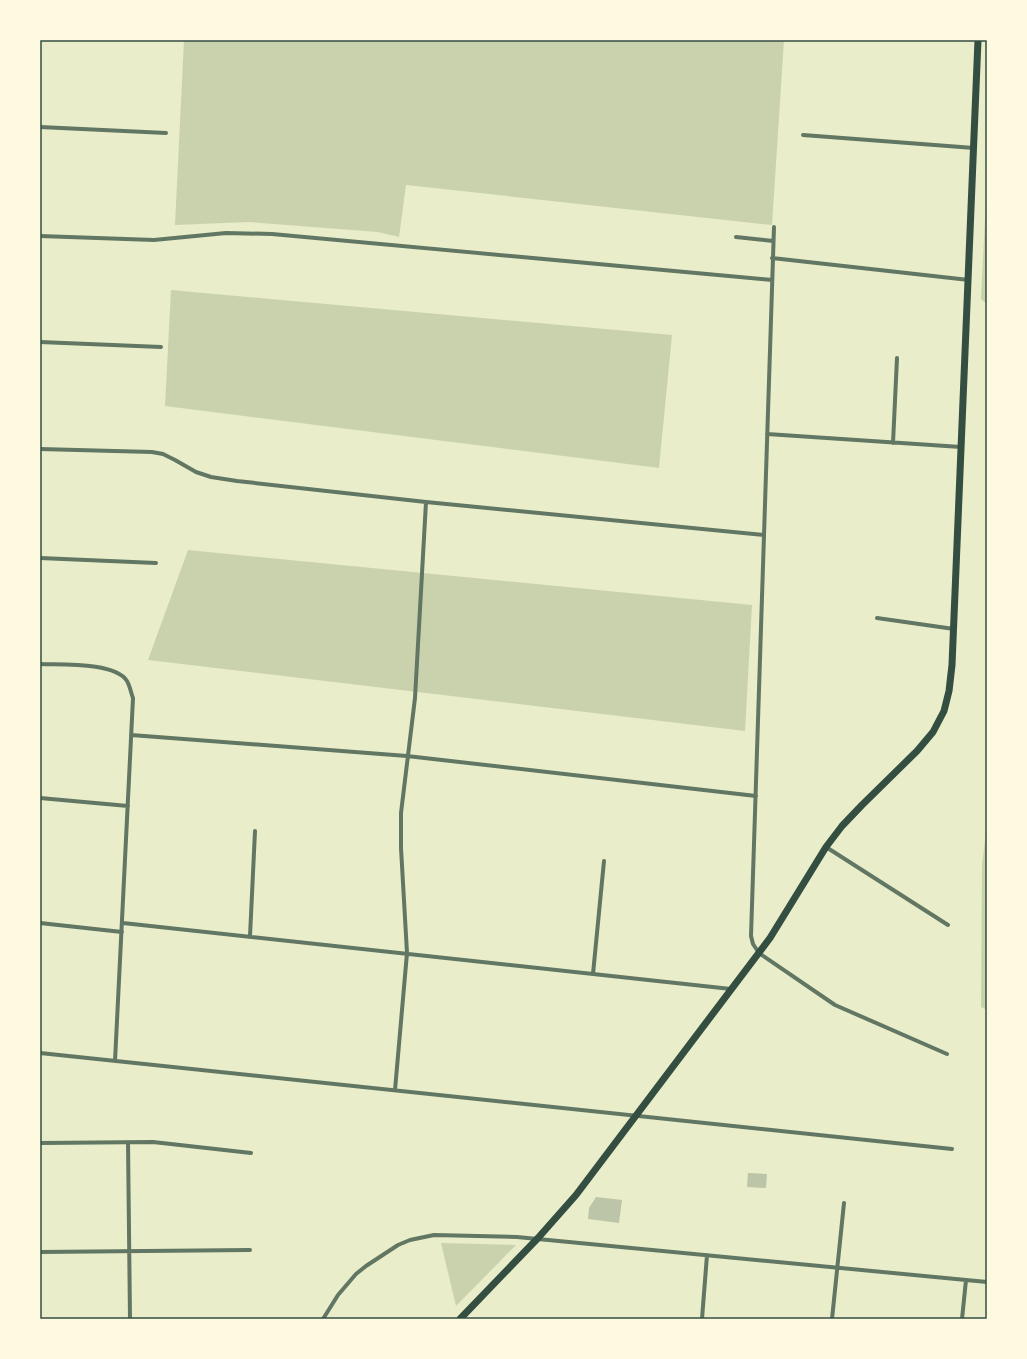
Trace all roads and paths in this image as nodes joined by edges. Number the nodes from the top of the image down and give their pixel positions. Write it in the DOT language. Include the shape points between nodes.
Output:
graph roads {
  1 [pos="978,40"];
  2 [pos="40,127"];
  3 [pos="166,133"];
  4 [pos="803,135"];
  5 [pos="974,148"];
  6 [pos="774,227"];
  7 [pos="40,236"];
  8 [pos="736,237"];
  9 [pos="773,241"];
  10 [pos="772,258"];
  11 [pos="772,280"];
  12 [pos="969,280"];
  13 [pos="40,342"];
  14 [pos="161,347"];
  15 [pos="897,358"];
  16 [pos="767,434"];
  17 [pos="893,443"];
  18 [pos="961,447"];
  19 [pos="40,449"];
  20 [pos="426,502"];
  21 [pos="764,535"];
  22 [pos="40,558"];
  23 [pos="156,564"];
  24 [pos="877,618"];
  25 [pos="954,629"];
  26 [pos="40,664"];
  27 [pos="131,734"];
  28 [pos="407,756"];
  29 [pos="756,796"];
  30 [pos="40,798"];
  31 [pos="128,806"];
  32 [pos="255,831"];
  33 [pos="826,847"];
  34 [pos="604,861"];
  35 [pos="122,922"];
  36 [pos="40,923"];
  37 [pos="948,925"];
  38 [pos="122,932"];
  39 [pos="250,936"];
  40 [pos="407,953"];
  41 [pos="758,953"];
  42 [pos="593,974"];
  43 [pos="731,989"];
  44 [pos="40,1053"];
  45 [pos="947,1054"];
  46 [pos="115,1061"];
  47 [pos="395,1090"];
  48 [pos="635,1116"];
  49 [pos="128,1142"];
  50 [pos="40,1143"];
  51 [pos="952,1149"];
  52 [pos="251,1153"];
  53 [pos="844,1204"];
  54 [pos="538,1238"];
  55 [pos="250,1250"];
  56 [pos="129,1251"];
  57 [pos="40,1252"];
  58 [pos="707,1255"];
  59 [pos="837,1268"];
  60 [pos="966,1280"];
  61 [pos="987,1282"];
  62 [pos="130,1319"];
  63 [pos="322,1319"];
  64 [pos="460,1319"];
  65 [pos="702,1319"];
  66 [pos="832,1319"];
  67 [pos="962,1319"];
  1 -- 5 [label="main road"];
  2 -- 3 [label="street"];
  4 -- 5 [label="street"];
  5 -- 12 [label="main road"];
  6 -- 9 [label="street"];
  7 -- 11 [label="street" via="154,240 226,234 272,234"];
  8 -- 9 [label="street"];
  9 -- 10 [label="street"];
  10 -- 11 [label="street"];
  10 -- 12 [label="street"];
  11 -- 16 [label="street"];
  12 -- 18 [label="main road"];
  13 -- 14 [label="street"];
  15 -- 17 [label="street"];
  16 -- 17 [label="street"];
  16 -- 21 [label="street"];
  17 -- 18 [label="street"];
  18 -- 25 [label="main road"];
  19 -- 20 [label="street" via="152,452 163,454 196,472 237,482"];
  20 -- 21 [label="street"];
  20 -- 28 [label="street" via="415,698"];
  21 -- 29 [label="street"];
  22 -- 23 [label="street"];
  24 -- 25 [label="street"];
  25 -- 33 [label="main road" via="949,692 944,711 933,732 918,751 842,826"];
  26 -- 27 [label="street" via="114,670 126,680 133,698"];
  27 -- 28 [label="street"];
  27 -- 31 [label="street"];
  28 -- 29 [label="street"];
  28 -- 40 [label="street" via="401,830"];
  29 -- 41 [label="street" via="751,936"];
  30 -- 31 [label="street"];
  31 -- 35 [label="street"];
  32 -- 39 [label="street"];
  33 -- 37 [label="street"];
  33 -- 41 [label="main road"];
  34 -- 42 [label="street"];
  35 -- 38 [label="street"];
  35 -- 39 [label="street"];
  36 -- 38 [label="street"];
  38 -- 46 [label="street"];
  39 -- 40 [label="street"];
  40 -- 42 [label="street"];
  40 -- 47 [label="street"];
  41 -- 43 [label="main road"];
  41 -- 45 [label="street" via="835,1005"];
  42 -- 43 [label="street"];
  43 -- 48 [label="main road"];
  44 -- 46 [label="street"];
  46 -- 47 [label="street"];
  47 -- 48 [label="street"];
  48 -- 51 [label="street"];
  48 -- 54 [label="main road" via="576,1195"];
  49 -- 50 [label="street"];
  49 -- 52 [label="street" via="175,1144"];
  49 -- 56 [label="street"];
  53 -- 59 [label="street"];
  54 -- 58 [label="street"];
  54 -- 63 [label="street" via="450,1234 410,1240 378,1257 356,1274"];
  54 -- 64 [label="main road"];
  55 -- 56 [label="street"];
  56 -- 57 [label="street"];
  56 -- 62 [label="street"];
  58 -- 59 [label="street"];
  58 -- 65 [label="street"];
  59 -- 60 [label="street"];
  59 -- 66 [label="street"];
  60 -- 61 [label="street"];
  60 -- 67 [label="street"];
}
